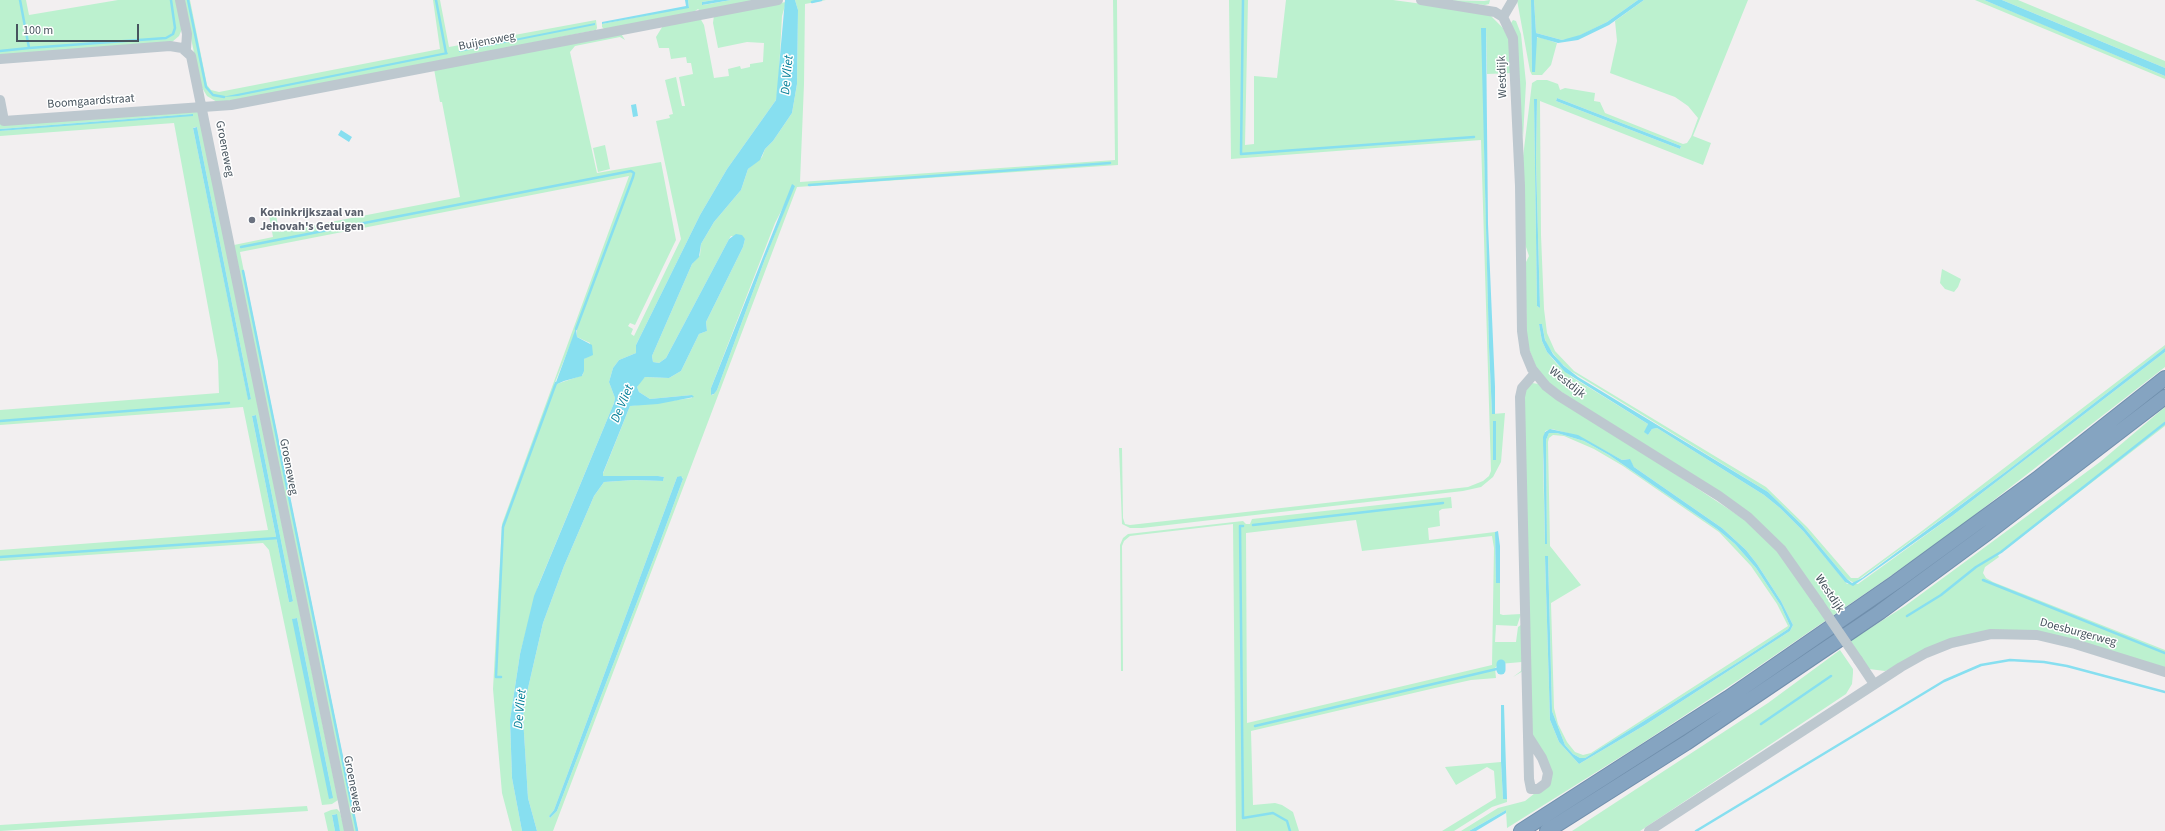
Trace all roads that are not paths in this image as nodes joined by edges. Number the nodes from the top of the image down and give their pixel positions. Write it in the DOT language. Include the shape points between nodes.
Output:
graph roads {
  1 [pos="180,0"];
  2 [pos="778,0"];
  3 [pos="1421,0"];
  4 [pos="1513,0"];
  5 [pos="1503,17"];
  6 [pos="186,49"];
  7 [pos="0,59"];
  8 [pos="0,100"];
  9 [pos="202,108"];
  10 [pos="1535,373"];
  11 [pos="2165,378"];
  12 [pos="2165,397"];
  13 [pos="2165,672"];
  14 [pos="1874,684"];
  15 [pos="1528,736"];
  16 [pos="349,831"];
  17 [pos="1521,831"];
  18 [pos="1547,831"];
  19 [pos="1649,831"];
  1 -- 6 [label="street" via="187,34"];
  2 -- 9 [label="street, Buijensweg" via="231,105"];
  3 -- 5 [label="street" via="1488,10"];
  4 -- 5 [label="street"];
  5 -- 10 [label="street, Westdijk" via="1511,32 1516,51 1522,335 1527,356"];
  6 -- 7 [label="street" via="170,46"];
  6 -- 9 [label="street, Groeneweg" via="192,59"];
  8 -- 9 [label="street, Boomgaardstraat" via="4,121"];
  9 -- 16 [label="street, Groeneweg"];
  10 -- 14 [label="street, Westdijk, bridge" via="1559,396 1719,496 1748,517 1781,549"];
  10 -- 15 [label="street, Westdijk" via="1522,388 1520,397"];
  11 -- 17 [label="highway" via="2037,479 1896,582 1728,698"];
  12 -- 18 [label="highway" via="1880,612 1699,735"];
  13 -- 14 [label="street, Doesburgerweg" via="2055,639 2007,633 1971,638 1943,646 1916,658"];
  14 -- 19 [label="street"];
}
